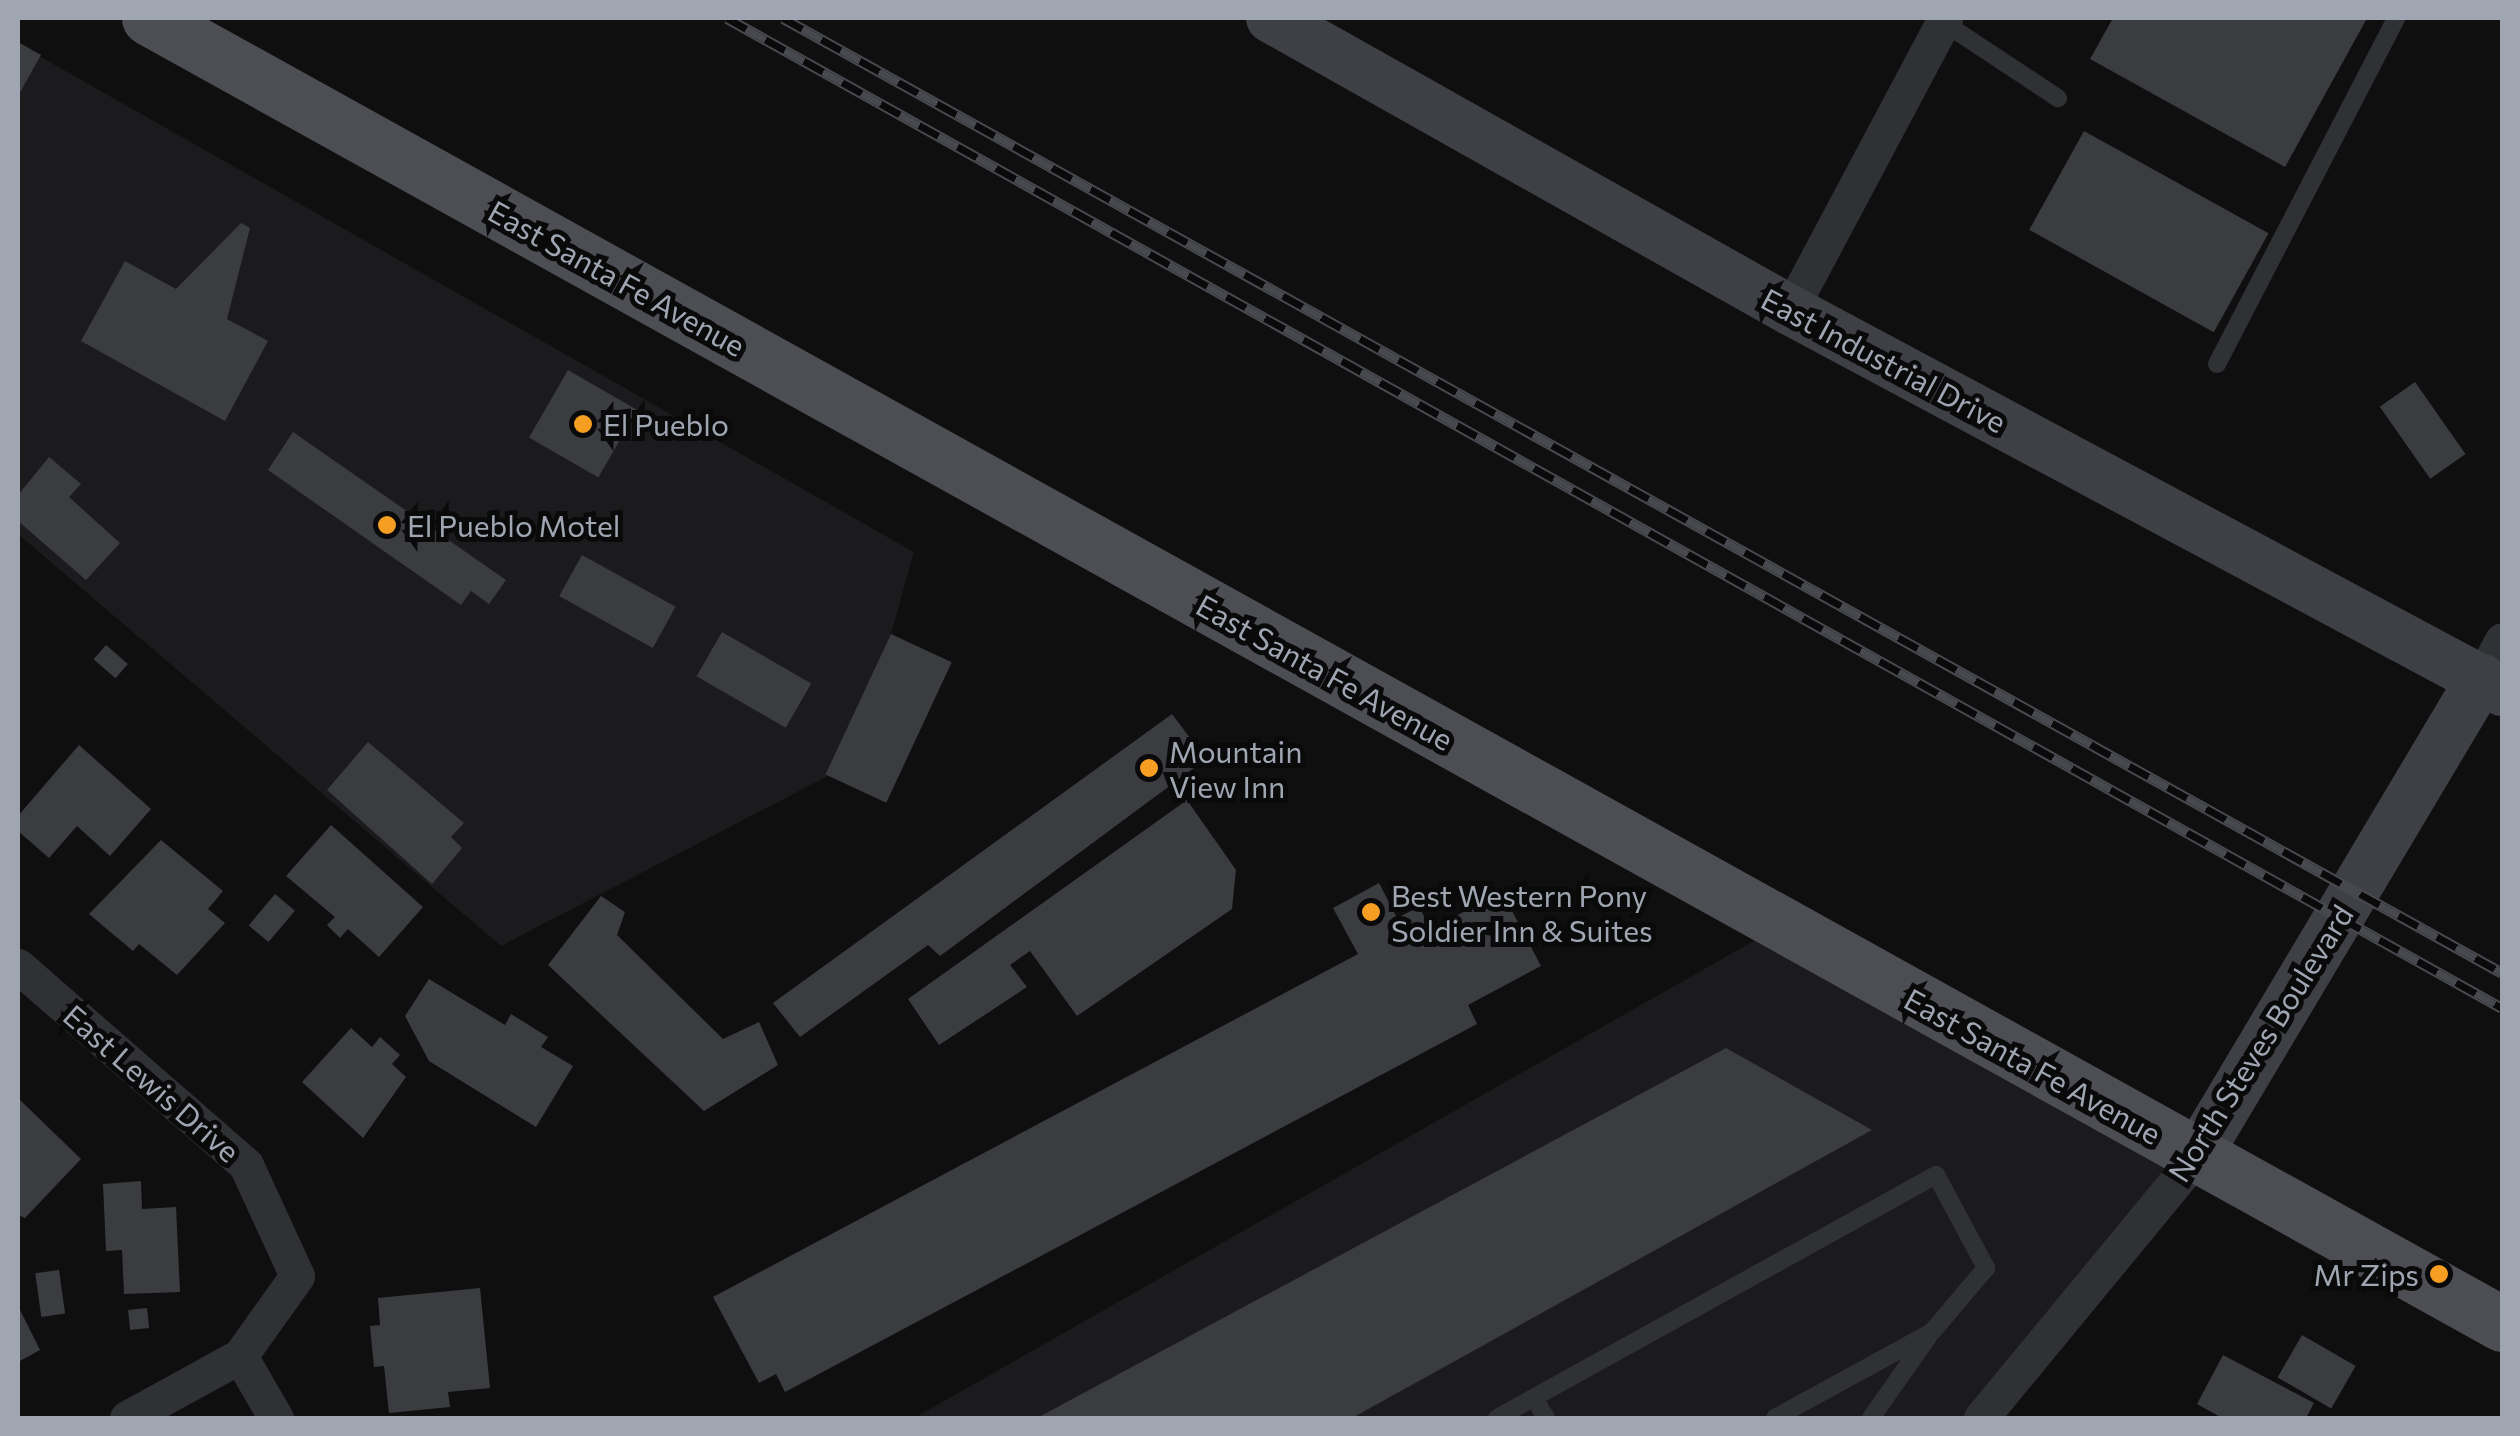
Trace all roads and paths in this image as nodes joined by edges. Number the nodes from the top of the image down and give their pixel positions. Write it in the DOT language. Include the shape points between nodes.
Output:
graph roads {
  1 [pos="149,18"];
  2 [pos="1271,18"];
  3 [pos="2396,18"];
  4 [pos="1944,20"];
  5 [pos="2058,98"];
  6 [pos="1790,310"];
  7 [pos="2217,364"];
  8 [pos="2496,670"];
  9 [pos="18,966"];
  10 [pos="2196,1157"];
  11 [pos="2502,1324"];
  12 [pos="1932,1332"];
  13 [pos="240,1356"];
  14 [pos="1534,1398"];
  15 [pos="127,1418"];
  16 [pos="276,1418"];
  17 [pos="1498,1418"];
  18 [pos="1546,1418"];
  19 [pos="1775,1418"];
  20 [pos="1871,1418"];
  21 [pos="1980,1418"];
  1 -- 10 [label="main road, East Santa Fe Avenue"];
  2 -- 6 [label="street, East Industrial Drive"];
  3 -- 7 [label="lane"];
  4 -- 5 [label="lane"];
  4 -- 6 [label="street"];
  6 -- 8 [label="street, East Industrial Drive"];
  8 -- 10 [label="street, North Steves Boulevard"];
  9 -- 13 [label="street, East Lewis Drive" via="246,1165 297,1276"];
  10 -- 11 [label="main road, East Santa Fe Avenue"];
  10 -- 21 [label="street, North Steves Boulevard"];
  12 -- 14 [label="lane" via="1986,1268 1936,1175"];
  12 -- 19 [label="lane"];
  12 -- 20 [label="lane"];
  13 -- 15 [label="street"];
  13 -- 16 [label="street"];
  14 -- 17 [label="lane"];
  14 -- 18 [label="lane"];
}
